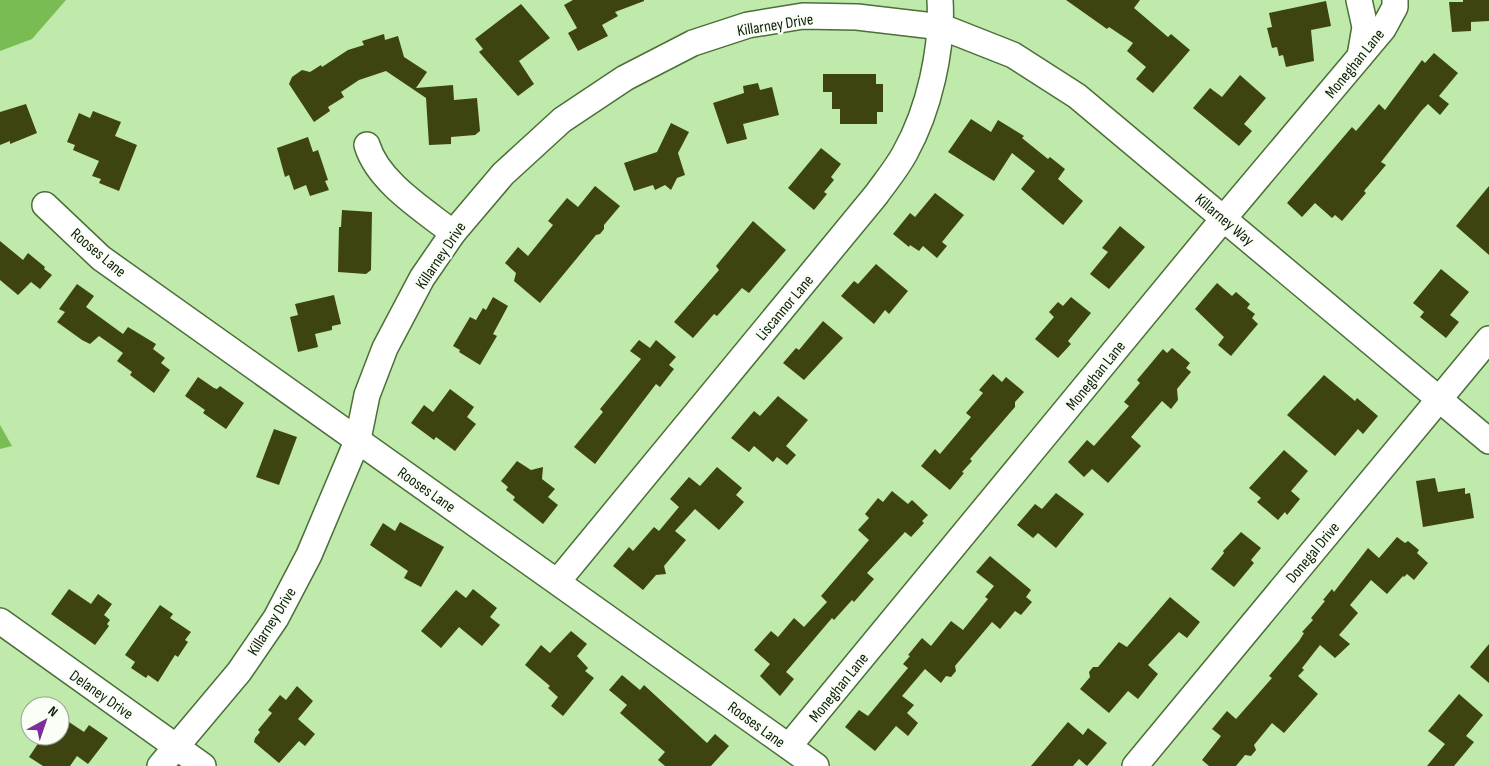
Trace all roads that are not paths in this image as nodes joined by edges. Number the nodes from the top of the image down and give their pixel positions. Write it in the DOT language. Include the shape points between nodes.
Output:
graph roads {
  1 [pos="940,0"];
  2 [pos="1359,0"];
  3 [pos="1395,0"];
  4 [pos="942,27"];
  5 [pos="1360,57"];
  6 [pos="367,146"];
  7 [pos="45,205"];
  8 [pos="1224,218"];
  9 [pos="453,233"];
  10 [pos="1489,339"];
  11 [pos="1439,398"];
  12 [pos="358,440"];
  13 [pos="1489,441"];
  14 [pos="558,581"];
  15 [pos="0,621"];
  16 [pos="789,746"];
  17 [pos="176,747"];
  18 [pos="160,766"];
  19 [pos="203,766"];
  20 [pos="816,766"];
  21 [pos="1135,766"];
  1 -- 4 [label="street, Liscannor Lane"];
  2 -- 5 [label="street" via="1365,27"];
  3 -- 5 [label="street, Moneghan Lane" via="1395,7 1383,29"];
  4 -- 8 [label="street, Killarney Way" via="1013,55 1077,96"];
  4 -- 9 [label="street, Killarney Drive" via="857,17 803,16 748,25 693,43 625,78 562,120 503,174"];
  4 -- 14 [label="street, Liscannor Lane" via="926,107 905,153 876,195"];
  5 -- 8 [label="street, Moneghan Lane"];
  6 -- 9 [label="street" via="397,189"];
  7 -- 12 [label="street, Rooses Lane" via="101,258"];
  8 -- 11 [label="street, Killarney Way"];
  8 -- 16 [label="street, Moneghan Lane"];
  9 -- 12 [label="street, Killarney Drive" via="422,278 385,348 367,395"];
  10 -- 11 [label="street, Donegal Drive"];
  11 -- 13 [label="street, Killarney Way"];
  11 -- 21 [label="street, Donegal Drive"];
  12 -- 14 [label="street, Rooses Lane"];
  12 -- 17 [label="street, Killarney Drive" via="309,555 276,618 239,672"];
  14 -- 16 [label="street, Rooses Lane"];
  15 -- 17 [label="street, Delaney Drive"];
  16 -- 20 [label="street, Rooses Lane"];
  17 -- 18 [label="street, Killarney Drive"];
  17 -- 19 [label="street, Delaney Drive"];
}
